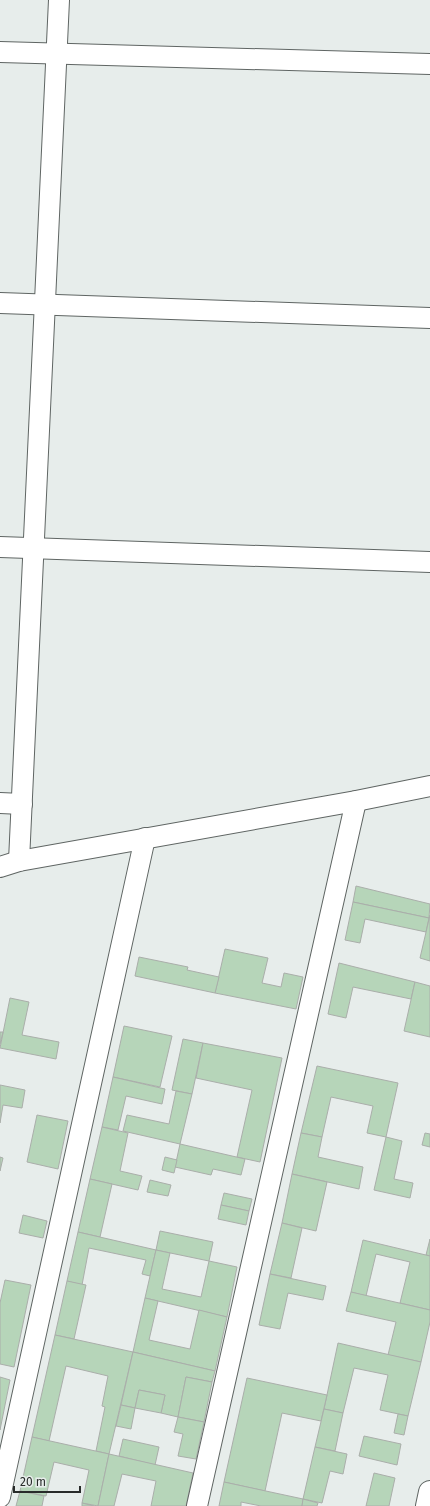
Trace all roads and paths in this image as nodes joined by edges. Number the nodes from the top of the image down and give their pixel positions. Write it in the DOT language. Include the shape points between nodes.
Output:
graph roads {
  1 [pos="59,0"];
  2 [pos="0,52"];
  3 [pos="57,53"];
  4 [pos="430,64"];
  5 [pos="0,304"];
  6 [pos="45,306"];
  7 [pos="430,318"];
  8 [pos="0,547"];
  9 [pos="34,548"];
  10 [pos="430,562"];
  11 [pos="430,786"];
  12 [pos="356,801"];
  13 [pos="0,803"];
  14 [pos="22,804"];
  15 [pos="145,838"];
  16 [pos="19,861"];
  17 [pos="0,867"];
  18 [pos="430,1492"];
  19 [pos="0,1497"];
  20 [pos="197,1506"];
  21 [pos="427,1506"];
  1 -- 3 [label="street"];
  2 -- 3 [label="street"];
  3 -- 4 [label="street"];
  3 -- 6 [label="street"];
  5 -- 6 [label="street"];
  6 -- 7 [label="street"];
  6 -- 9 [label="street"];
  8 -- 9 [label="street"];
  9 -- 10 [label="street"];
  9 -- 14 [label="street"];
  11 -- 12 [label="street"];
  12 -- 15 [label="street"];
  12 -- 20 [label="street"];
  13 -- 14 [label="street"];
  14 -- 16 [label="street"];
  15 -- 16 [label="street"];
  15 -- 19 [label="street"];
  16 -- 17 [label="street"];
  18 -- 21 [label="street"];
}
